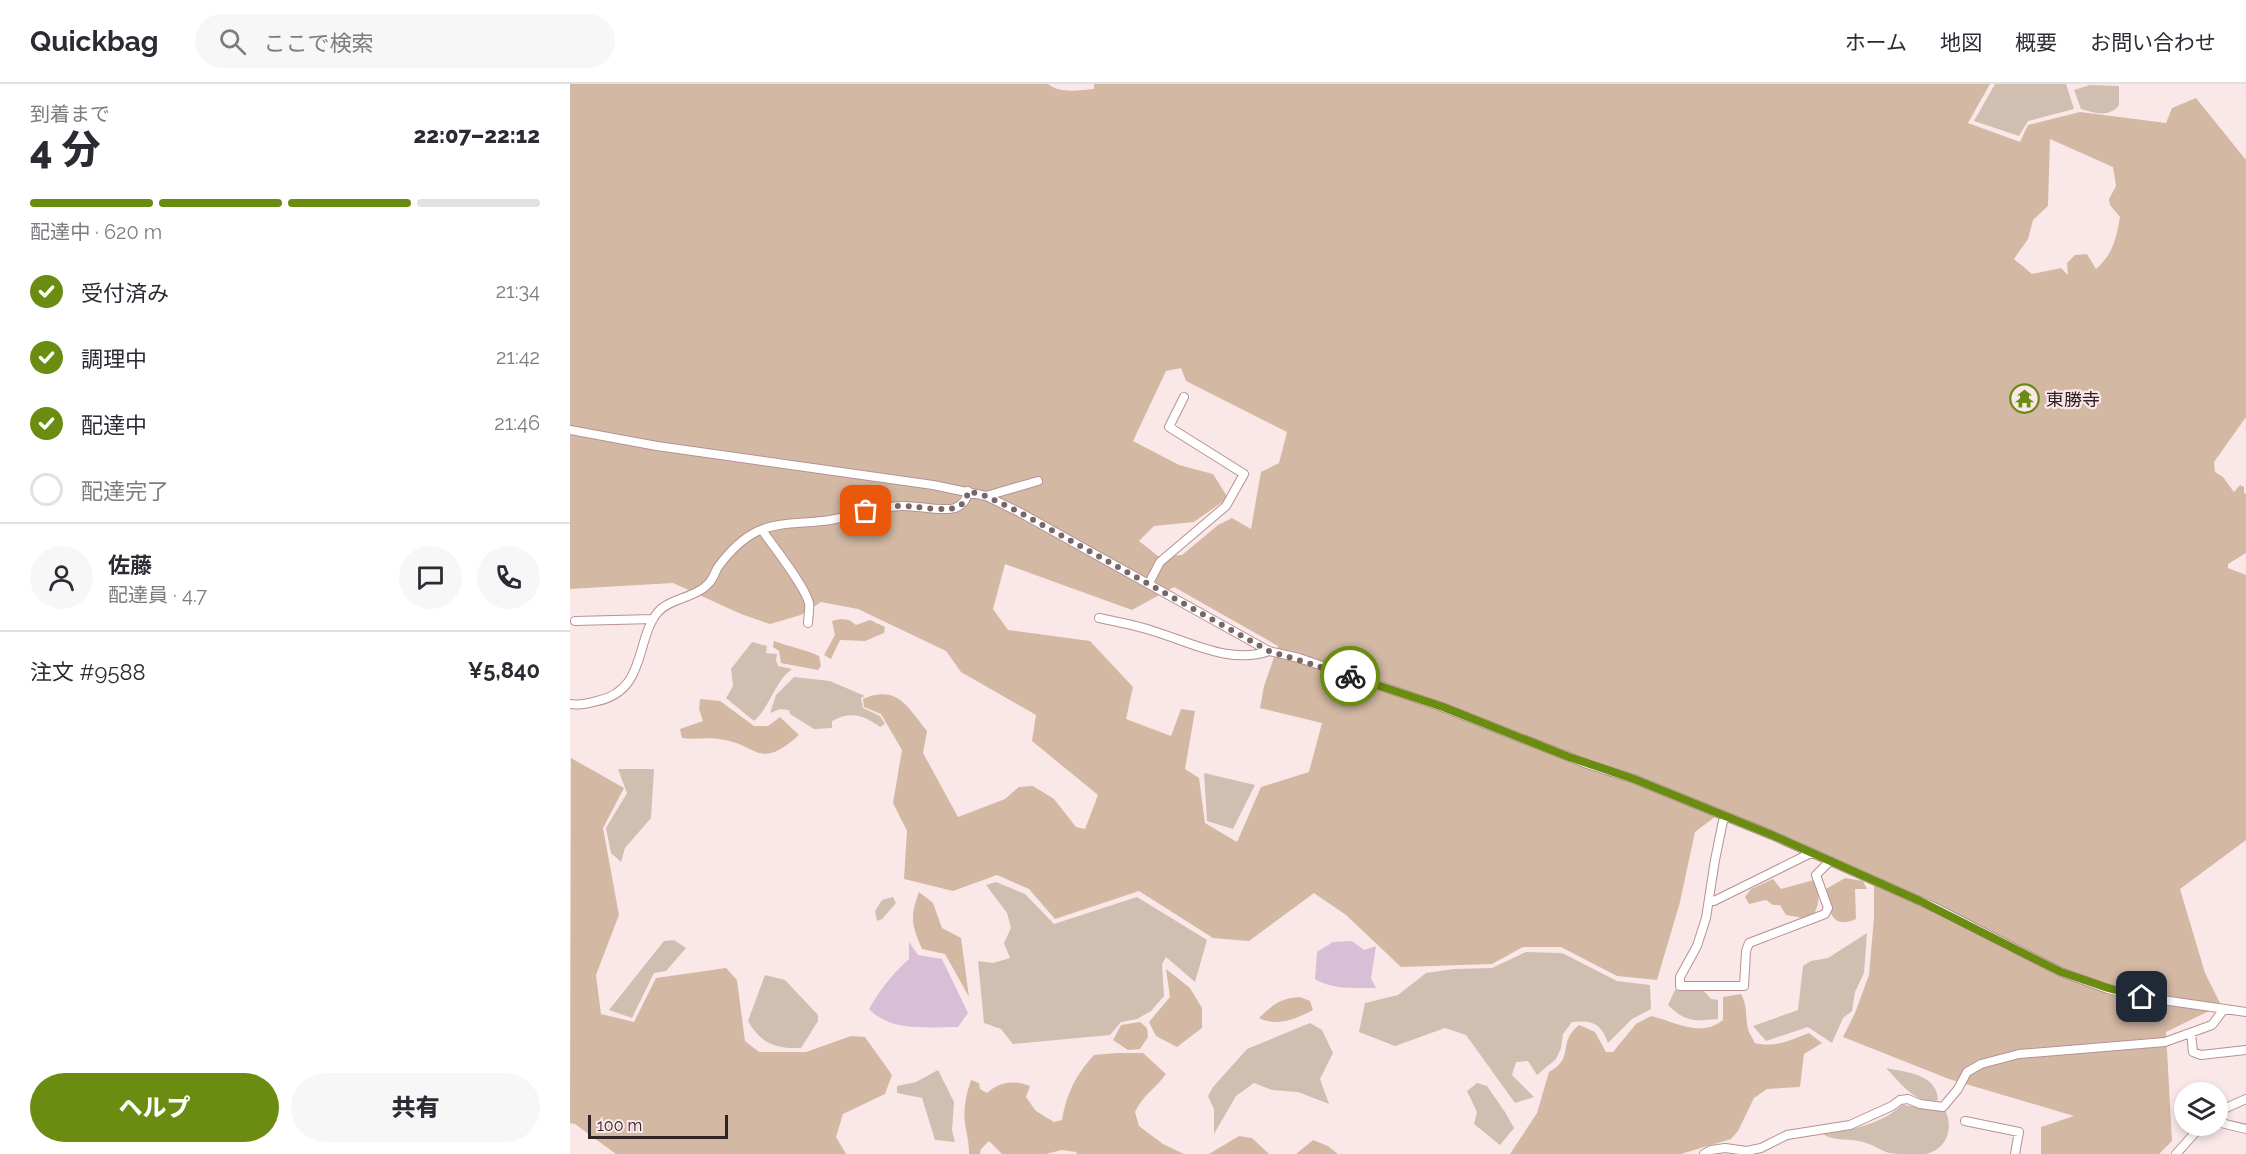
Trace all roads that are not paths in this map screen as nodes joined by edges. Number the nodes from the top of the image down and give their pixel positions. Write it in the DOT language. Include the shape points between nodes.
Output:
graph roads {
  1 [pos="1184,397"];
  2 [pos="570,430"];
  3 [pos="1038,481"];
  4 [pos="968,491"];
  5 [pos="986,496"];
  6 [pos="762,530"];
  7 [pos="1149,583"];
  8 [pos="1099,618"];
  9 [pos="653,619"];
  10 [pos="574,621"];
  11 [pos="808,623"];
  12 [pos="1269,651"];
  13 [pos="570,704"];
  14 [pos="1724,816"];
  15 [pos="1811,853"];
  16 [pos="1830,861"];
  17 [pos="1709,900"];
  18 [pos="2224,1009"];
  19 [pos="2246,1012"];
  20 [pos="2191,1034"];
  21 [pos="2246,1050"];
  22 [pos="2246,1099"];
  23 [pos="2228,1107"];
  24 [pos="1965,1121"];
  25 [pos="2228,1125"];
  26 [pos="2246,1129"];
  27 [pos="2192,1136"];
  28 [pos="1704,1154"];
  29 [pos="2015,1154"];
  30 [pos="2176,1154"];
  1 -- 7 [label="street" via="1169,427 1244,474 1226,506 1160,562"];
  2 -- 4 [label="street"];
  3 -- 5 [label="street"];
  4 -- 5 [label="street"];
  4 -- 6 [label="street" via="960,506 952,509 884,507"];
  5 -- 7 [label="street"];
  6 -- 9 [label="street" via="742,539 709,583 660,609"];
  6 -- 11 [label="street" via="809,604"];
  7 -- 12 [label="street"];
  8 -- 12 [label="street" via="1153,630 1216,652 1255,656"];
  9 -- 10 [label="street"];
  9 -- 13 [label="street" via="636,670 621,689 605,700"];
  12 -- 14 [label="street" via="1443,707"];
  14 -- 15 [label="street"];
  14 -- 17 [label="street"];
  15 -- 16 [label="street"];
  15 -- 17 [label="street" via="1714,901"];
  16 -- 17 [label="street" via="1816,875 1828,908 1825,914 1749,943 1744,986 1680,986 1680,977 1697,946"];
  16 -- 18 [label="street" via="1938,909 2061,972 2142,997"];
  18 -- 19 [label="street"];
  18 -- 20 [label="street" via="2212,1026"];
  20 -- 21 [label="street" via="2193,1052 2201,1055"];
  20 -- 28 [label="street" via="2165,1042 2019,1054 1967,1072 1943,1107 1900,1100 1850,1125 1787,1135 1747,1151 1725,1148"];
  22 -- 23 [label="street"];
  24 -- 29 [label="street" via="2019,1132"];
  25 -- 26 [label="street"];
  27 -- 30 [label="street"];
}
